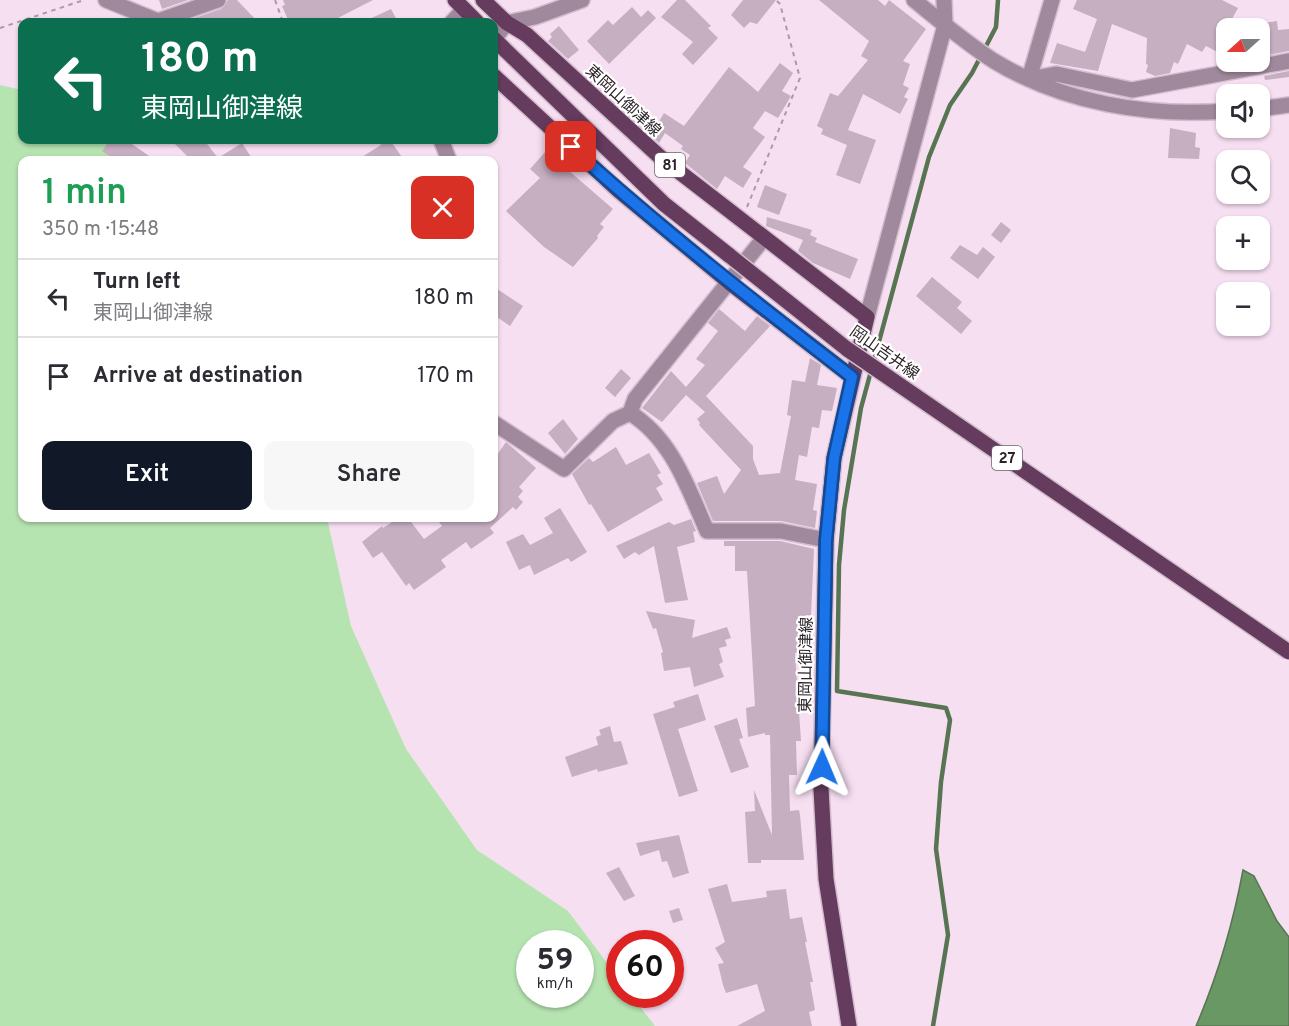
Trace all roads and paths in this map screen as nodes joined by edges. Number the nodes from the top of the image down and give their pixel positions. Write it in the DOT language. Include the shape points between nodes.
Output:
graph roads {
  1 [pos="84,0"];
  2 [pos="106,0"];
  3 [pos="219,0"];
  4 [pos="275,0"];
  5 [pos="483,0"];
  6 [pos="582,0"];
  7 [pos="776,0"];
  8 [pos="914,0"];
  9 [pos="944,0"];
  10 [pos="1052,0"];
  11 [pos="30,18"];
  12 [pos="151,18"];
  13 [pos="167,18"];
  14 [pos="282,18"];
  15 [pos="18,22"];
  16 [pos="507,23"];
  17 [pos="945,25"];
  18 [pos="0,28"];
  19 [pos="498,34"];
  20 [pos="498,43"];
  21 [pos="1289,61"];
  22 [pos="498,80"];
  23 [pos="1029,80"];
  24 [pos="1289,105"];
  25 [pos="1270,108"];
  26 [pos="1216,112"];
  27 [pos="741,221"];
  28 [pos="764,238"];
  29 [pos="730,283"];
  30 [pos="867,317"];
  31 [pos="852,377"];
  32 [pos="630,413"];
  33 [pos="498,426"];
  34 [pos="826,540"];
  35 [pos="1289,652"];
  36 [pos="849,1026"];
  1 -- 11 [label="path"];
  2 -- 12 [label="street"];
  3 -- 13 [label="street"];
  4 -- 14 [label="path"];
  5 -- 16 [label="main road, 東岡山御津線 / 81"];
  6 -- 16 [label="street"];
  7 -- 27 [label="path" via="800,78"];
  8 -- 17 [label="street"];
  9 -- 17 [label="street"];
  10 -- 23 [label="street"];
  15 -- 18 [label="path"];
  16 -- 19 [label="street"];
  16 -- 27 [label="main road, 東岡山御津線 / 81" via="527,34 660,157"];
  17 -- 23 [label="street"];
  17 -- 30 [label="street"];
  20 -- 35 [label="main road, 岡山吉井線 / 27, bridge" via="664,204 847,349"];
  21 -- 23 [label="street" via="1132,90 1056,74"];
  22 -- 29 [label="main road" via="618,190"];
  23 -- 26 [label="street" via="1054,91 1130,108 1190,114"];
  24 -- 25 [label="street"];
  27 -- 28 [label="main road, 東岡山御津線 / 81"];
  28 -- 29 [label="street"];
  28 -- 30 [label="main road, 東岡山御津線 / 81"];
  29 -- 31 [label="main road"];
  29 -- 32 [label="street" via="635,399"];
  30 -- 31 [label="main road, 東岡山御津線"];
  31 -- 34 [label="main road, 東岡山御津線" via="834,458"];
  32 -- 33 [label="street" via="613,421 564,469"];
  32 -- 34 [label="street" via="646,423 680,467 707,531 781,531"];
  34 -- 36 [label="main road, 東岡山御津線" via="821,789 833,941"];
}
